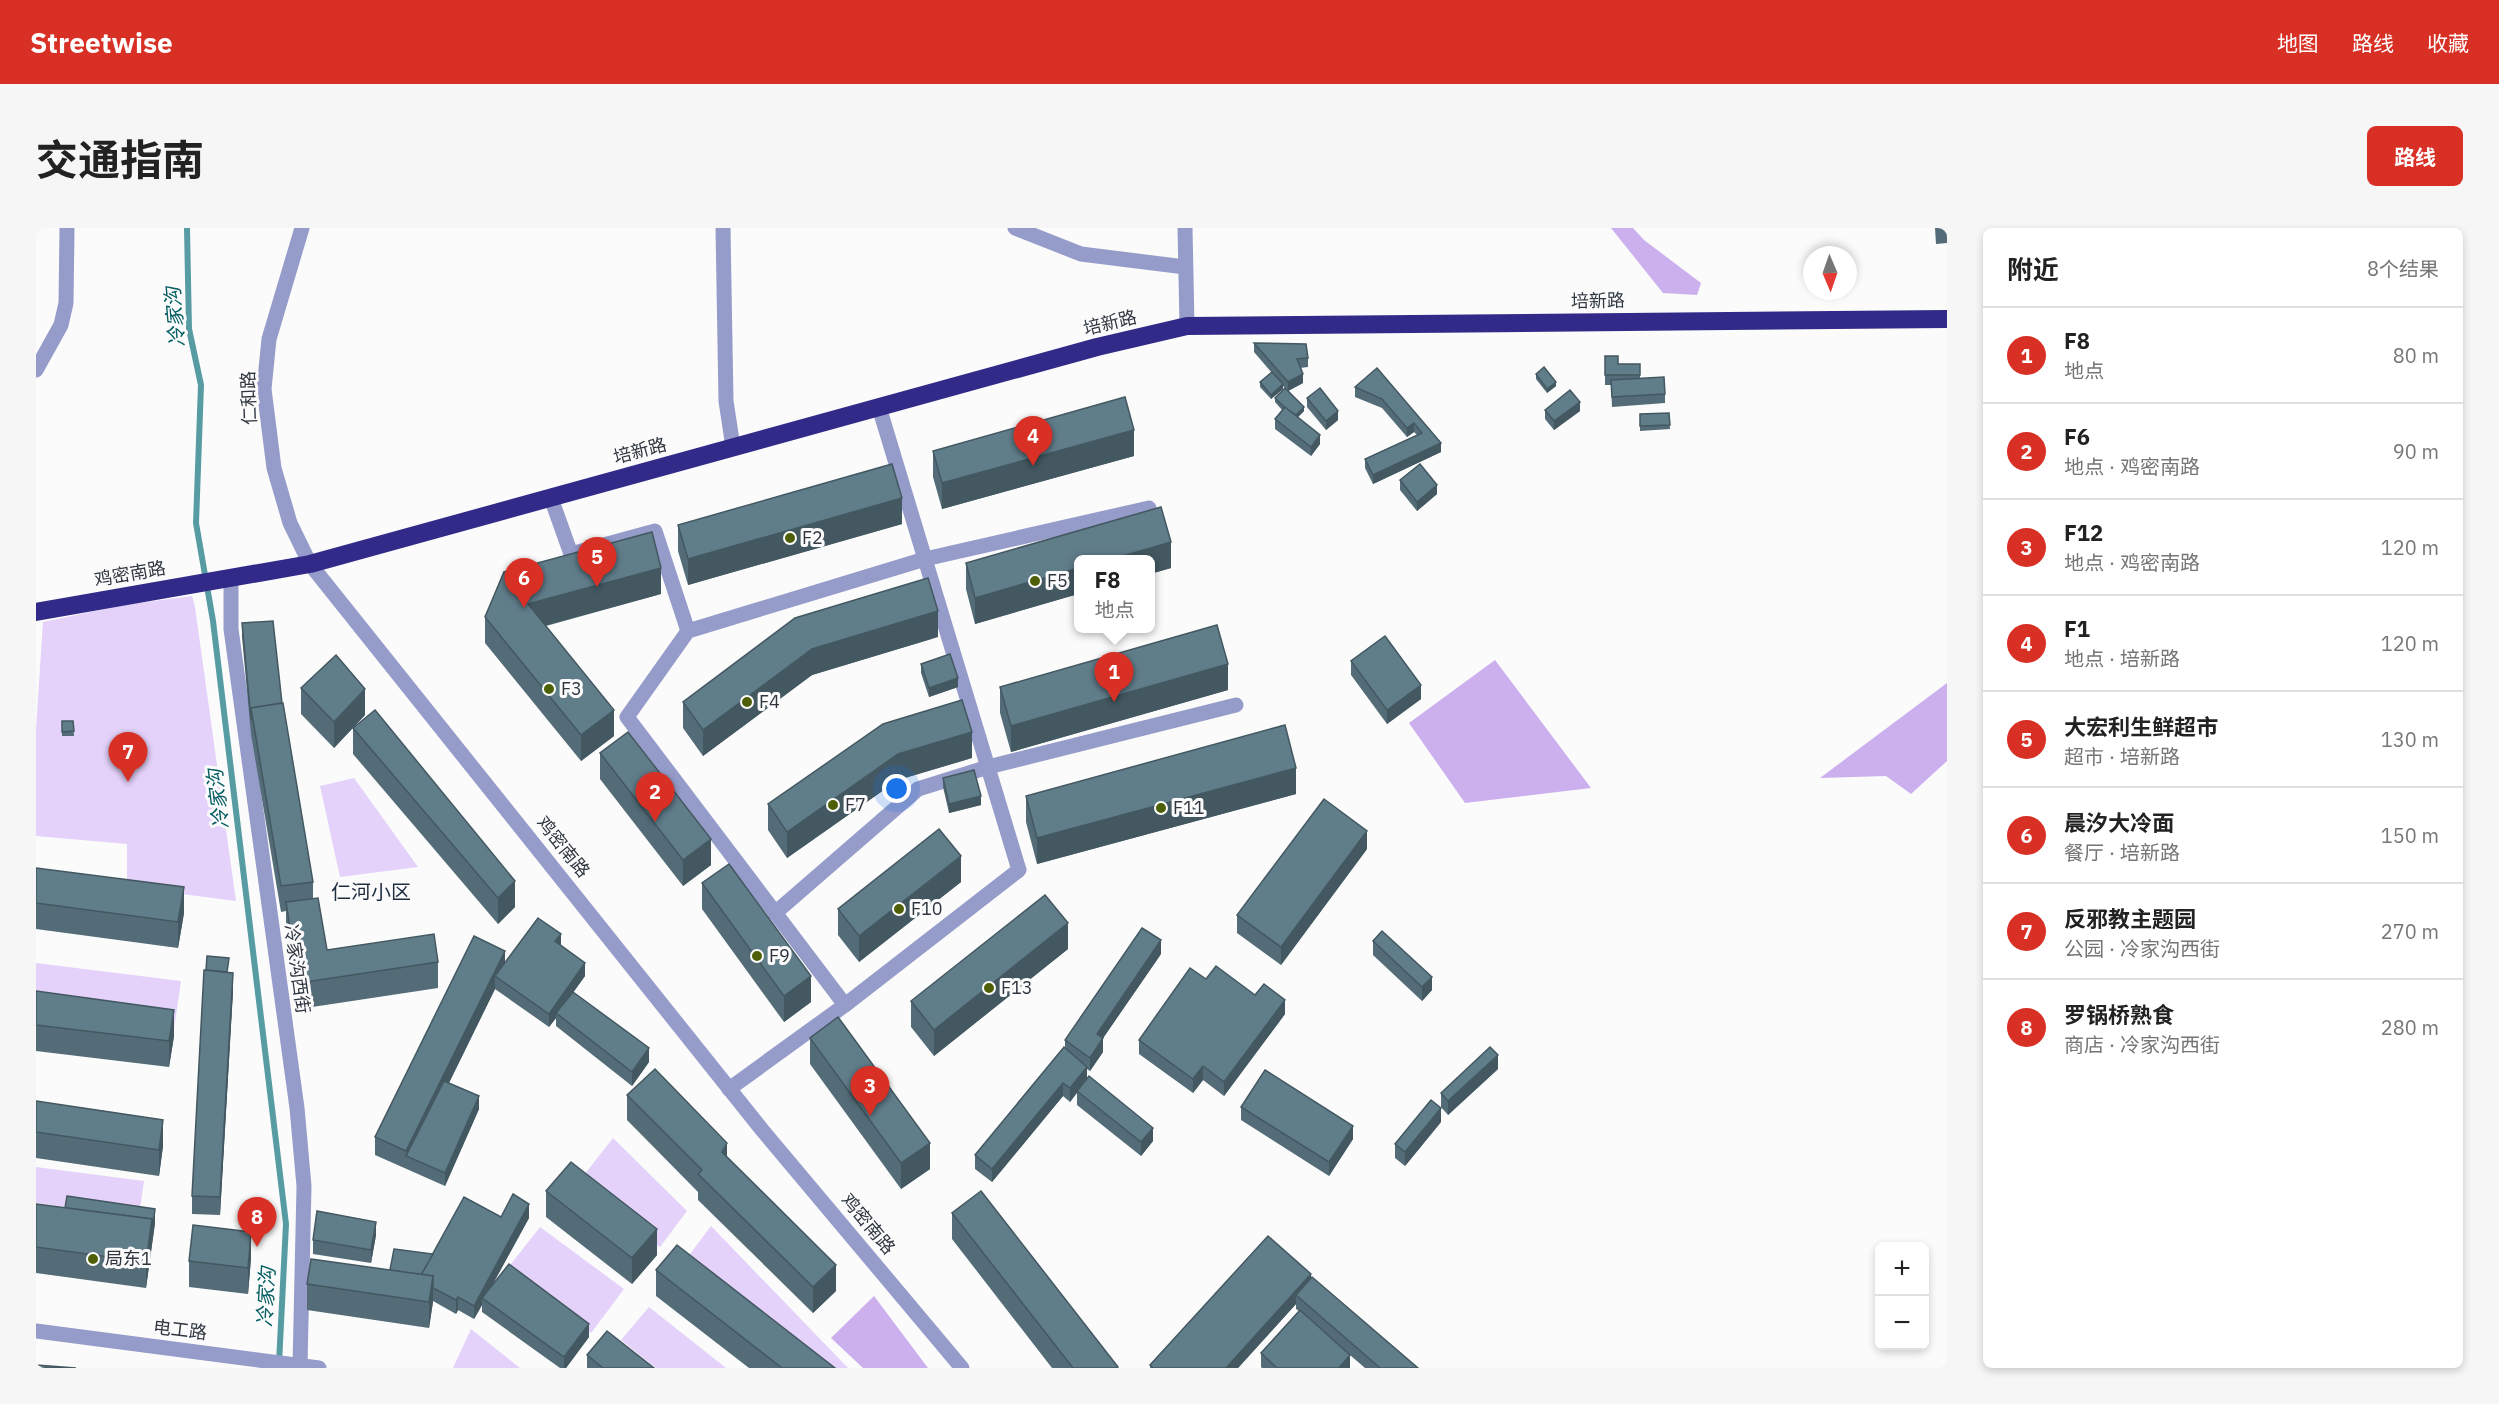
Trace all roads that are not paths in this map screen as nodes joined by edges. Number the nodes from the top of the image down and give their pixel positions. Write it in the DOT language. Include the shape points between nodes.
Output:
graph roads {
  1 [pos="68,228"];
  2 [pos="302,228"];
  3 [pos="723,228"];
  4 [pos="1015,228"];
  5 [pos="1185,228"];
  6 [pos="1185,267"];
  7 [pos="1947,319"];
  8 [pos="1187,326"];
  9 [pos="36,370"];
  10 [pos="879,407"];
  11 [pos="733,447"];
  12 [pos="551,498"];
  13 [pos="1149,508"];
  14 [pos="925,559"];
  15 [pos="310,564"];
  16 [pos="231,579"];
  17 [pos="36,612"];
  18 [pos="688,631"];
  19 [pos="1236,705"];
  20 [pos="988,767"];
  21 [pos="775,913"];
  22 [pos="845,1005"];
  23 [pos="729,1089"];
  24 [pos="36,1331"];
  25 [pos="300,1366"];
  26 [pos="319,1368"];
  27 [pos="962,1368"];
  1 -- 9 [label="street" via="66,303 61,325"];
  2 -- 15 [label="street, 仁和路" via="269,339 264,390 274,468 290,523"];
  3 -- 11 [label="street" via="726,401"];
  4 -- 6 [label="street" via="1081,254"];
  5 -- 6 [label="street"];
  6 -- 8 [label="street"];
  7 -- 8 [label="highway, 培新路"];
  8 -- 10 [label="highway, 培新路"];
  10 -- 11 [label="highway, 培新路"];
  10 -- 14 [label="street"];
  11 -- 12 [label="highway, 培新路"];
  12 -- 15 [label="highway, 培新路"];
  12 -- 18 [label="street" via="571,554 655,531"];
  13 -- 14 [label="street"];
  14 -- 18 [label="street"];
  14 -- 20 [label="street"];
  15 -- 16 [label="highway, 鸡密南路"];
  15 -- 23 [label="street, 鸡密南路"];
  16 -- 17 [label="highway, 鸡密南路"];
  16 -- 25 [label="street, 冷家沟西街" via="231,629 297,1108 304,1186"];
  18 -- 21 [label="street" via="627,717"];
  19 -- 20 [label="street"];
  20 -- 21 [label="street" via="918,789"];
  20 -- 22 [label="street" via="1018,870"];
  21 -- 22 [label="street"];
  22 -- 23 [label="street"];
  23 -- 27 [label="street, 鸡密南路"];
  24 -- 25 [label="street, 电工路"];
  25 -- 26 [label="street, 电工路"];
}
